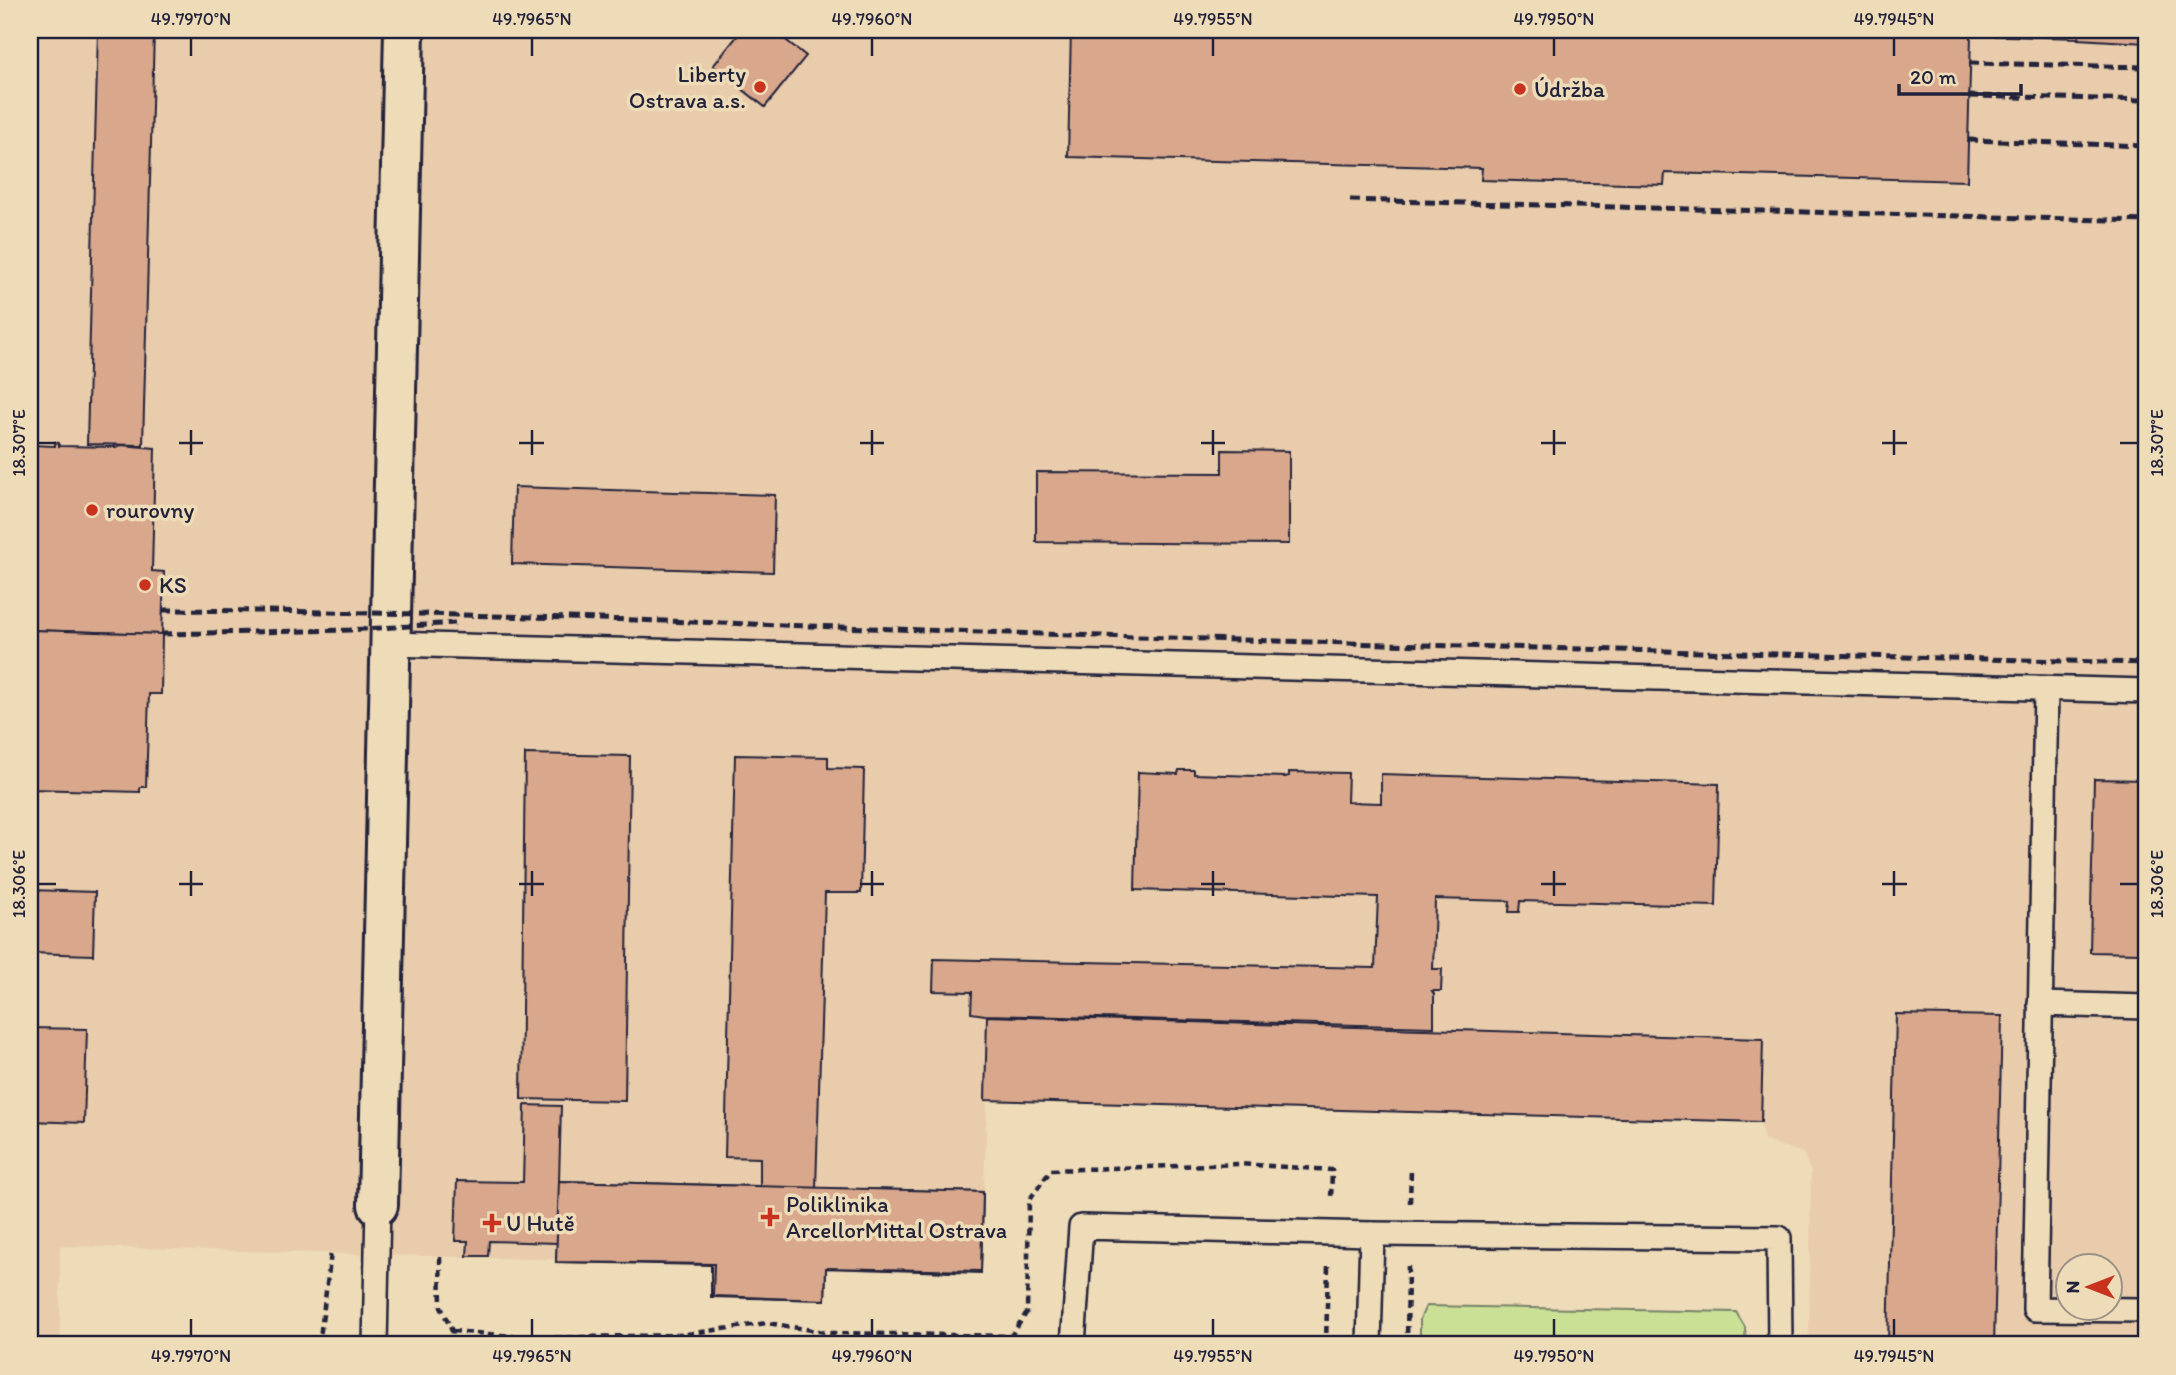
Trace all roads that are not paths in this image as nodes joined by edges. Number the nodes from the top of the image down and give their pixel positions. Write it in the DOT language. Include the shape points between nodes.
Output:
graph roads {
  1 [pos="404,30"];
  2 [pos="390,644"];
  3 [pos="2046,689"];
  4 [pos="2146,691"];
  5 [pos="2040,1004"];
  6 [pos="2146,1007"];
  7 [pos="378,1205"];
  8 [pos="1372,1234"];
  9 [pos="2146,1310"];
  10 [pos="375,1345"];
  11 [pos="1073,1345"];
  12 [pos="1369,1345"];
  13 [pos="1780,1345"];
  1 -- 2 [label="street"];
  2 -- 3 [label="lane"];
  2 -- 7 [label="street"];
  3 -- 4 [label="lane"];
  3 -- 5 [label="lane"];
  5 -- 6 [label="lane"];
  5 -- 9 [label="lane" via="2035,1308"];
  7 -- 10 [label="lane"];
  8 -- 11 [label="lane" via="1081,1227"];
  8 -- 12 [label="lane"];
  8 -- 13 [label="lane" via="1779,1238"];
}
